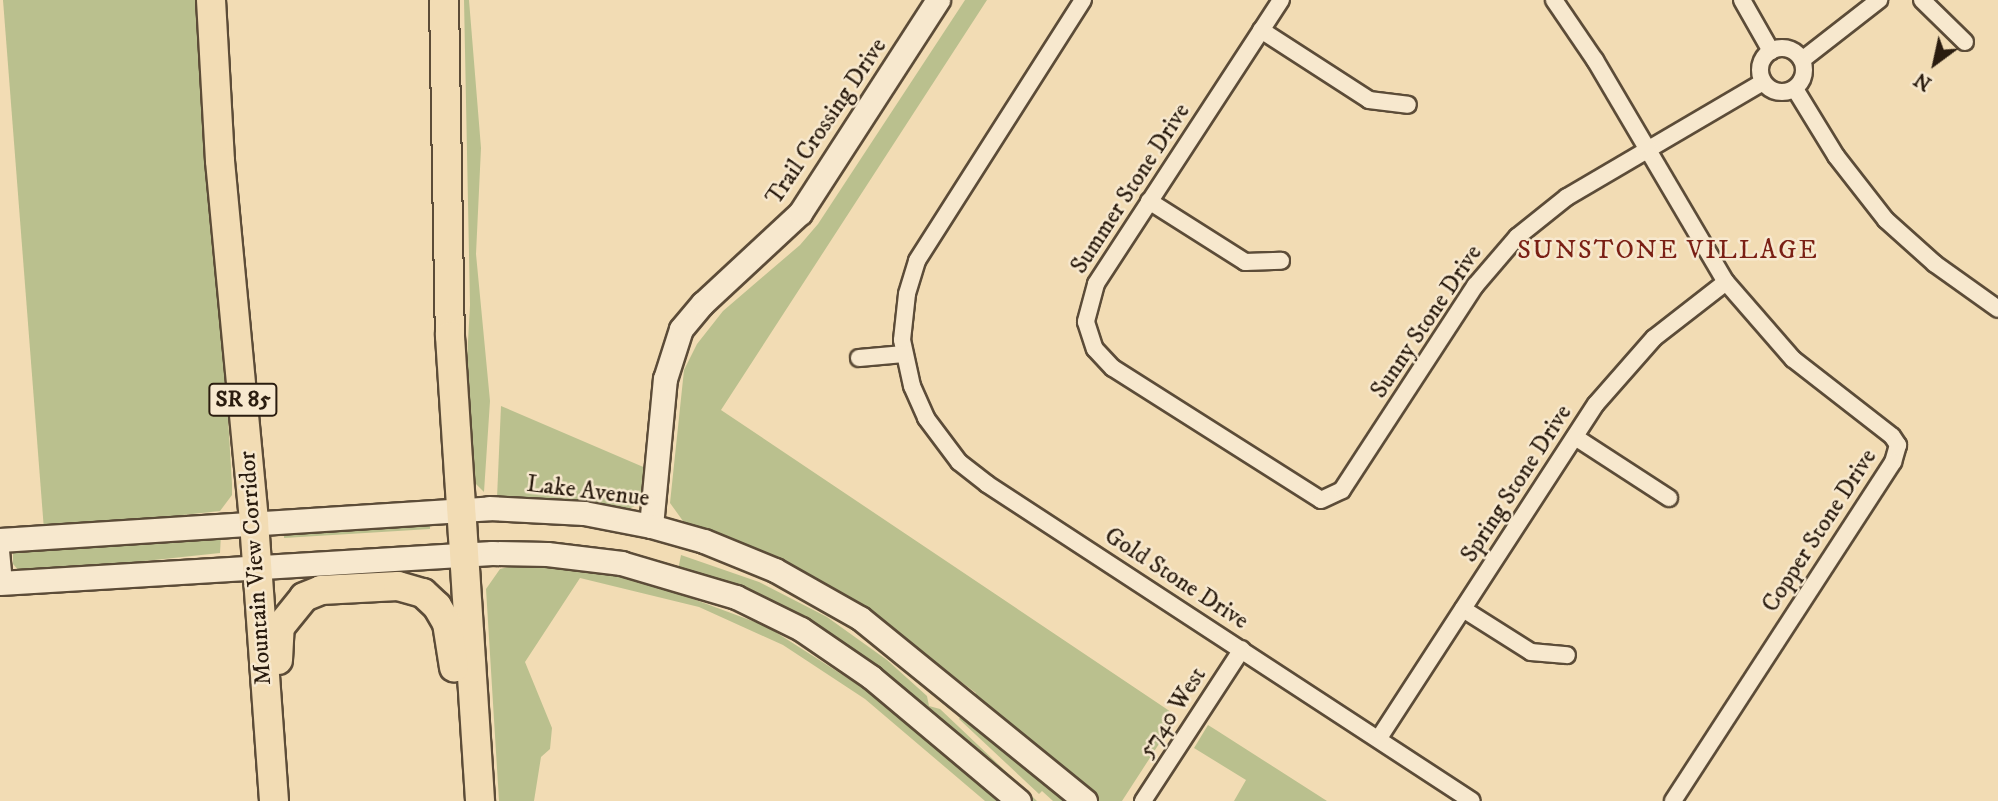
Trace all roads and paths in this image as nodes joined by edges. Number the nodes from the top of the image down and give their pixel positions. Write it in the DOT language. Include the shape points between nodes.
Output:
graph roads {
  1 [pos="211,0"];
  2 [pos="444,0"];
  3 [pos="938,0"];
  4 [pos="1083,0"];
  5 [pos="1281,0"];
  6 [pos="1554,0"];
  7 [pos="1742,0"];
  8 [pos="1879,0"];
  9 [pos="1922,0"];
  10 [pos="1261,30"];
  11 [pos="1965,42"];
  12 [pos="1771,51"];
  13 [pos="1802,60"];
  14 [pos="1763,82"];
  15 [pos="1795,89"];
  16 [pos="1408,105"];
  17 [pos="1647,150"];
  18 [pos="1149,201"];
  19 [pos="1281,261"];
  20 [pos="1726,282"];
  21 [pos="1997,306"];
  22 [pos="904,354"];
  23 [pos="859,358"];
  24 [pos="1575,437"];
  25 [pos="1669,498"];
  26 [pos="1329,500"];
  27 [pos="462,509"];
  28 [pos="254,522"];
  29 [pos="651,526"];
  30 [pos="0,540"];
  31 [pos="463,555"];
  32 [pos="257,568"];
  33 [pos="2,583"];
  34 [pos="1463,609"];
  35 [pos="1242,649"];
  36 [pos="1567,655"];
  37 [pos="1380,738"];
  38 [pos="274,801"];
  39 [pos="288,801"];
  40 [pos="478,801"];
  41 [pos="1019,801"];
  42 [pos="1085,801"];
  43 [pos="1143,801"];
  44 [pos="1472,801"];
  45 [pos="1673,801"];
  1 -- 28 [label="highway, Mountain View Corridor / SR 85" via="220,161"];
  2 -- 27 [label="highway" via="450,336"];
  3 -- 29 [label="street, Trail Crossing Drive" via="800,213 681,329 664,379"];
  4 -- 22 [label="street, Gold Stone Drive" via="925,244 907,294"];
  5 -- 10 [label="street, Summer Stone Drive"];
  6 -- 17 [label="street, Copper Stone Drive"];
  7 -- 12 [label="street"];
  8 -- 13 [label="street"];
  9 -- 11 [label="street"];
  10 -- 16 [label="street" via="1369,100"];
  10 -- 18 [label="street, Summer Stone Drive"];
  12 -- 13 [label="street" via="1785,48"];
  12 -- 14 [label="street" via="1762,61"];
  13 -- 15 [label="street" via="1805,73"];
  14 -- 15 [label="street" via="1781,93"];
  14 -- 17 [label="street, Sunny Stone Drive"];
  15 -- 21 [label="street" via="1836,156 1886,220 1935,264"];
  17 -- 20 [label="street, Copper Stone Drive"];
  17 -- 26 [label="street, Sunny Stone Drive" via="1549,209 1502,252 1475,286 1342,491"];
  18 -- 19 [label="street" via="1245,262"];
  18 -- 26 [label="street, Summer Stone Drive" via="1091,293 1086,322 1095,349 1113,368 1314,498"];
  20 -- 24 [label="street, Spring Stone Drive" via="1634,358"];
  20 -- 45 [label="street, Copper Stone Drive" via="1793,359 1892,436 1898,452"];
  22 -- 23 [label="street"];
  22 -- 35 [label="street, Gold Stone Drive" via="926,418 959,462"];
  24 -- 25 [label="street"];
  24 -- 34 [label="street, Spring Stone Drive"];
  27 -- 28 [label="street, Lake Avenue"];
  27 -- 29 [label="street, Lake Avenue" via="554,510"];
  27 -- 31 [label="highway"];
  28 -- 30 [label="street, Lake Avenue"];
  28 -- 32 [label="highway, Mountain View Corridor / SR 85"];
  29 -- 42 [label="street, Lake Avenue" via="775,570 860,618"];
  30 -- 33 [label="street"];
  31 -- 32 [label="street"];
  31 -- 40 [label="highway"];
  31 -- 41 [label="street" via="547,554 621,563 758,607 842,655"];
  32 -- 33 [label="street"];
  32 -- 38 [label="highway, Mountain View Corridor / SR 85"];
  34 -- 36 [label="street" via="1531,652"];
  34 -- 37 [label="street, Spring Stone Drive"];
  35 -- 37 [label="street, Gold Stone Drive"];
  35 -- 43 [label="street, 5740 West"];
  37 -- 44 [label="street, Gold Stone Drive"];
  39 -- 40 [label="highway" via="277,646 284,617 304,597 321,590 398,586 430,599 447,623"];
}
